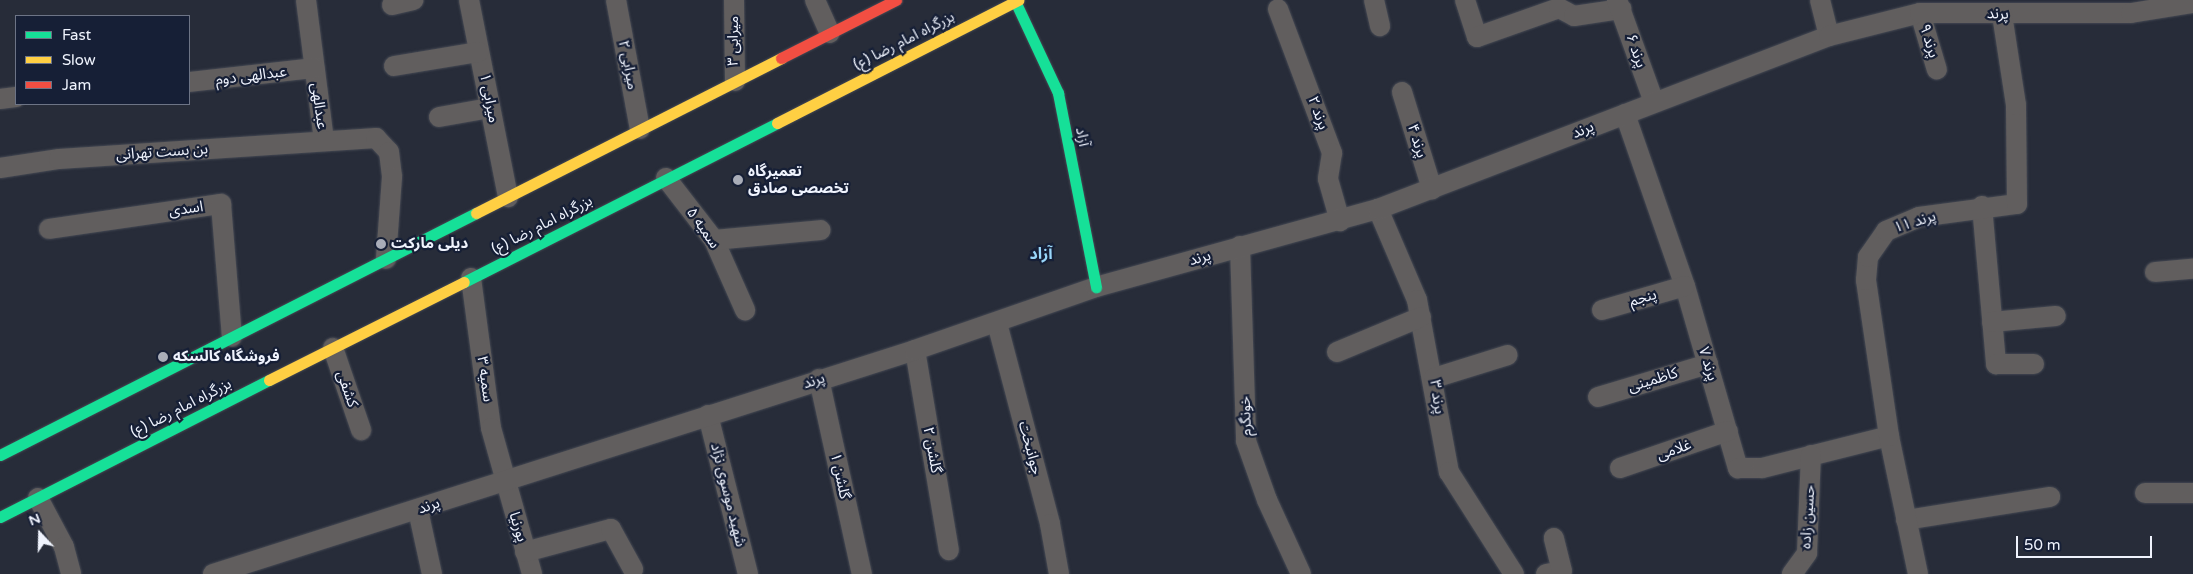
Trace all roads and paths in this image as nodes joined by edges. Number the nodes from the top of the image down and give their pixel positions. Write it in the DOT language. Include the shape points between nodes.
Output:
graph roads {
  1 [pos="306,0"];
  2 [pos="413,0"];
  3 [pos="469,0"];
  4 [pos="616,0"];
  5 [pos="734,0"];
  6 [pos="815,0"];
  7 [pos="896,0"];
  8 [pos="1374,0"];
  9 [pos="1465,0"];
  10 [pos="1820,0"];
  11 [pos="1017,1"];
  12 [pos="2193,2"];
  13 [pos="1619,4"];
  14 [pos="392,6"];
  15 [pos="1974,6"];
  16 [pos="1278,9"];
  17 [pos="1920,12"];
  18 [pos="2002,15"];
  19 [pos="1380,26"];
  20 [pos="830,34"];
  21 [pos="1829,36"];
  22 [pos="479,52"];
  23 [pos="394,66"];
  24 [pos="314,68"];
  25 [pos="1937,70"];
  26 [pos="190,82"];
  27 [pos="735,82"];
  28 [pos="1402,92"];
  29 [pos="15,97"];
  30 [pos="0,99"];
  31 [pos="1654,102"];
  32 [pos="490,108"];
  33 [pos="1625,114"];
  34 [pos="439,117"];
  35 [pos="640,130"];
  36 [pos="324,140"];
  37 [pos="0,168"];
  38 [pos="666,178"];
  39 [pos="1432,189"];
  40 [pos="508,197"];
  41 [pos="1982,206"];
  42 [pos="1378,209"];
  43 [pos="392,215"];
  44 [pos="1340,221"];
  45 [pos="49,229"];
  46 [pos="821,230"];
  47 [pos="714,240"];
  48 [pos="421,241"];
  49 [pos="1240,246"];
  50 [pos="386,259"];
  51 [pos="2193,269"];
  52 [pos="2155,272"];
  53 [pos="471,278"];
  54 [pos="1685,286"];
  55 [pos="1096,287"];
  56 [pos="745,310"];
  57 [pos="1602,310"];
  58 [pos="2056,316"];
  59 [pos="1421,317"];
  60 [pos="1992,322"];
  61 [pos="997,323"];
  62 [pos="232,337"];
  63 [pos="333,348"];
  64 [pos="915,350"];
  65 [pos="1338,352"];
  66 [pos="1508,356"];
  67 [pos="1708,364"];
  68 [pos="2034,364"];
  69 [pos="1434,378"];
  70 [pos="819,379"];
  71 [pos="1598,397"];
  72 [pos="708,415"];
  73 [pos="362,430"];
  74 [pos="1728,431"];
  75 [pos="1889,436"];
  76 [pos="0,455"];
  77 [pos="1811,455"];
  78 [pos="1620,468"];
  79 [pos="504,480"];
  80 [pos="2145,493"];
  81 [pos="2193,493"];
  82 [pos="2050,497"];
  83 [pos="38,498"];
  84 [pos="418,510"];
  85 [pos="0,517"];
  86 [pos="1906,520"];
  87 [pos="1554,538"];
  88 [pos="948,550"];
  89 [pos="525,552"];
  90 [pos="633,568"];
  91 [pos="71,574"];
  92 [pos="216,574"];
  93 [pos="432,574"];
  94 [pos="532,574"];
  95 [pos="748,574"];
  96 [pos="862,574"];
  97 [pos="1059,574"];
  98 [pos="1301,574"];
  99 [pos="1514,574"];
  100 [pos="1546,574"];
  101 [pos="1792,574"];
  102 [pos="1918,574"];
  1 -- 24 [label="street, عبدالهی"];
  2 -- 14 [label="street"];
  3 -- 22 [label="street, میرابی ۱"];
  4 -- 35 [label="street, میرابی ۲"];
  5 -- 27 [label="street, میرابی ۳"];
  6 -- 20 [label="street"];
  7 -- 20 [label="main road"];
  8 -- 19 [label="street"];
  9 -- 13 [label="street" via="1477,37 1559,8 1574,16"];
  10 -- 21 [label="street"];
  11 -- 38 [label="main road, بزرگراه امام رضا (ع)"];
  11 -- 55 [label="main road, آزاد" via="1058,93"];
  12 -- 18 [label="street, پرند" via="2131,13"];
  13 -- 31 [label="street, پرند ۶"];
  15 -- 17 [label="street, پرند"];
  15 -- 18 [label="street, پرند"];
  16 -- 44 [label="street, پرند ۲" via="1332,153 1328,179"];
  17 -- 21 [label="street, پرند"];
  17 -- 25 [label="street, پرند ۹"];
  18 -- 41 [label="street, پرند ۱۱" via="2016,105 2016,204"];
  20 -- 27 [label="main road"];
  21 -- 31 [label="street, پرند"];
  22 -- 23 [label="street"];
  22 -- 32 [label="street, میرابی ۱"];
  24 -- 26 [label="street, عبدالهی دوم"];
  24 -- 36 [label="street, عبدالهی"];
  27 -- 35 [label="main road"];
  28 -- 39 [label="street, پرند ۴"];
  29 -- 30 [label="street"];
  31 -- 33 [label="street, پرند"];
  32 -- 34 [label="street"];
  32 -- 40 [label="street, میرابی ۱"];
  33 -- 39 [label="street, پرند"];
  33 -- 54 [label="street, پرند ۷"];
  35 -- 40 [label="main road"];
  36 -- 37 [label="street, بن بست تهرانی"];
  36 -- 43 [label="street, عبدالهی" via="376,138 389,152"];
  38 -- 47 [label="street, سمیه ۵"];
  38 -- 53 [label="main road, بزرگراه امام رضا (ع)"];
  39 -- 42 [label="street, پرند"];
  40 -- 48 [label="main road"];
  41 -- 60 [label="street"];
  41 -- 75 [label="street, پرند ۱۱" via="1919,217 1886,231 1868,258 1866,280"];
  42 -- 44 [label="street, پرند"];
  42 -- 59 [label="street, پرند ۳"];
  43 -- 48 [label="street"];
  43 -- 50 [label="street, عبدالهی"];
  44 -- 49 [label="street, پرند"];
  45 -- 62 [label="street, اسدی" via="221,204"];
  46 -- 47 [label="street"];
  47 -- 56 [label="street, سمیه ۵"];
  48 -- 50 [label="main road"];
  49 -- 55 [label="street, پرند"];
  49 -- 98 [label="street, خونگرم" via="1246,441 1266,500"];
  50 -- 62 [label="main road"];
  51 -- 52 [label="street"];
  53 -- 63 [label="main road, بزرگراه امام رضا (ع)"];
  53 -- 79 [label="street, سمیه ۳" via="491,428"];
  54 -- 57 [label="street, پنجم"];
  54 -- 67 [label="street, پرند ۷"];
  55 -- 61 [label="street, پرند"];
  58 -- 60 [label="street"];
  59 -- 65 [label="street"];
  59 -- 69 [label="street, پرند ۳"];
  60 -- 68 [label="street" via="1996,364"];
  61 -- 64 [label="street, پرند"];
  61 -- 97 [label="street, جوانبخت"];
  62 -- 76 [label="main road"];
  63 -- 73 [label="street, کشفی"];
  63 -- 83 [label="main road, بزرگراه امام رضا (ع)"];
  64 -- 70 [label="street, پرند"];
  64 -- 88 [label="street, گلشن ۲"];
  66 -- 69 [label="street"];
  67 -- 71 [label="street, کاظمینی"];
  67 -- 74 [label="street, پرند ۷"];
  69 -- 99 [label="street, پرند ۳" via="1448,472"];
  70 -- 72 [label="street, پرند"];
  70 -- 96 [label="street, گلشن ۱"];
  72 -- 79 [label="street, پرند"];
  72 -- 95 [label="street, شهید موسوی نژاد"];
  74 -- 77 [label="street, پرند ۷" via="1738,468 1762,468"];
  74 -- 78 [label="street, غلامی"];
  75 -- 77 [label="street, پرند ۷"];
  75 -- 86 [label="street, پرند ۱۱"];
  77 -- 101 [label="street, حسین زاده" via="1807,553"];
  79 -- 84 [label="street, پرند"];
  79 -- 89 [label="street, پورنیا"];
  80 -- 81 [label="street"];
  82 -- 86 [label="street"];
  83 -- 85 [label="main road, بزرگراه امام رضا (ع)"];
  83 -- 91 [label="street" via="64,547"];
  84 -- 92 [label="street, پرند"];
  84 -- 93 [label="street"];
  86 -- 102 [label="street, پرند ۱۱"];
  87 -- 100 [label="street" via="1562,571"];
  89 -- 90 [label="street" via="611,529"];
  89 -- 94 [label="street, پورنیا"];
}
